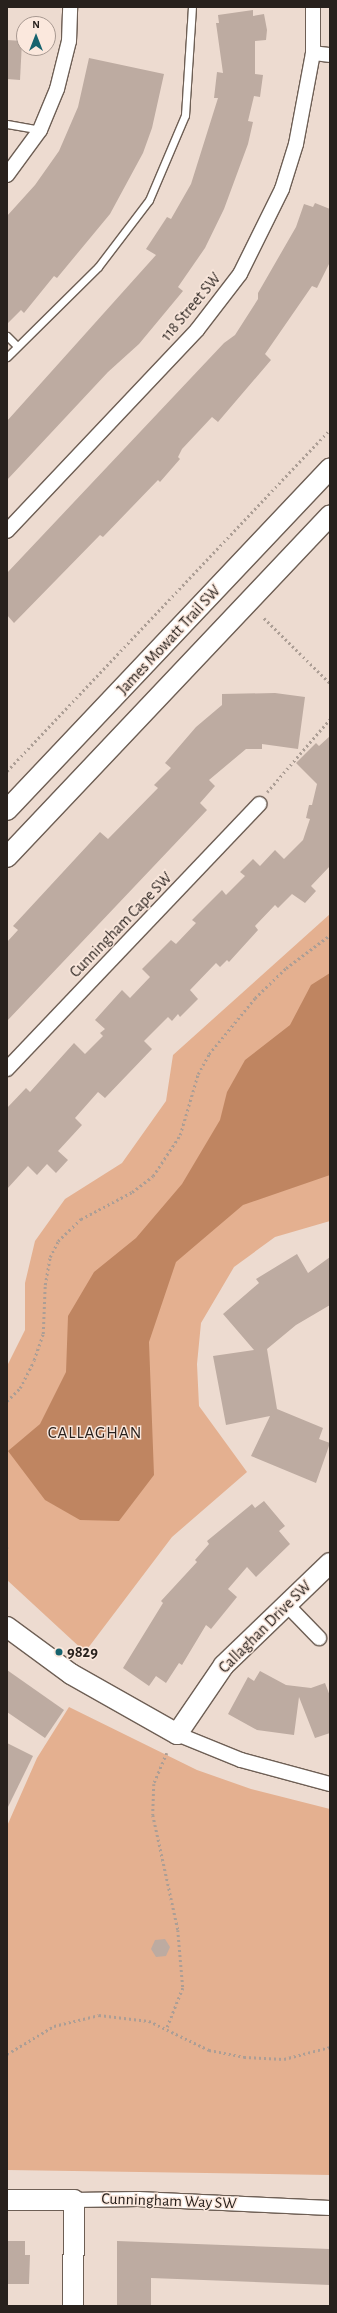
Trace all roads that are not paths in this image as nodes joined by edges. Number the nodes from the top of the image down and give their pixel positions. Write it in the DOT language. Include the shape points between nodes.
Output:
graph roads {
  1 [pos="70,7"];
  2 [pos="192,7"];
  3 [pos="313,7"];
  4 [pos="313,53"];
  5 [pos="330,55"];
  6 [pos="7,124"];
  7 [pos="40,130"];
  8 [pos="7,175"];
  9 [pos="7,336"];
  10 [pos="17,346"];
  11 [pos="7,357"];
  12 [pos="330,469"];
  13 [pos="330,516"];
  14 [pos="7,531"];
  15 [pos="259,804"];
  16 [pos="7,810"];
  17 [pos="7,857"];
  18 [pos="7,1069"];
  19 [pos="330,1563"];
  20 [pos="285,1603"];
  21 [pos="7,1627"];
  22 [pos="319,1638"];
  23 [pos="177,1734"];
  24 [pos="330,1784"];
  25 [pos="7,2200"];
  26 [pos="74,2200"];
  27 [pos="330,2208"];
  28 [pos="73,2306"];
  1 -- 7 [label="street" via="64,64"];
  2 -- 10 [label="lane" via="185,115 149,200 98,266"];
  3 -- 4 [label="street, 118 Street SW"];
  4 -- 5 [label="street"];
  4 -- 14 [label="street, 118 Street SW" via="296,144 282,188 240,274 197,330"];
  6 -- 7 [label="lane"];
  7 -- 8 [label="street"];
  9 -- 10 [label="lane"];
  10 -- 11 [label="lane"];
  12 -- 16 [label="main road, James Mowatt Trail SW"];
  13 -- 17 [label="main road, James Mowatt Trail SW"];
  15 -- 18 [label="street, Cunningham Cape SW"];
  19 -- 20 [label="main road, Callaghan Drive SW"];
  20 -- 22 [label="street"];
  20 -- 23 [label="main road, Callaghan Drive SW" via="224,1665"];
  21 -- 23 [label="main road" via="71,1674"];
  23 -- 24 [label="street" via="241,1760"];
  25 -- 26 [label="main road, Cunningham Way SW"];
  26 -- 27 [label="street, Cunningham Way SW" via="138,2199"];
  26 -- 28 [label="main road"];
}
